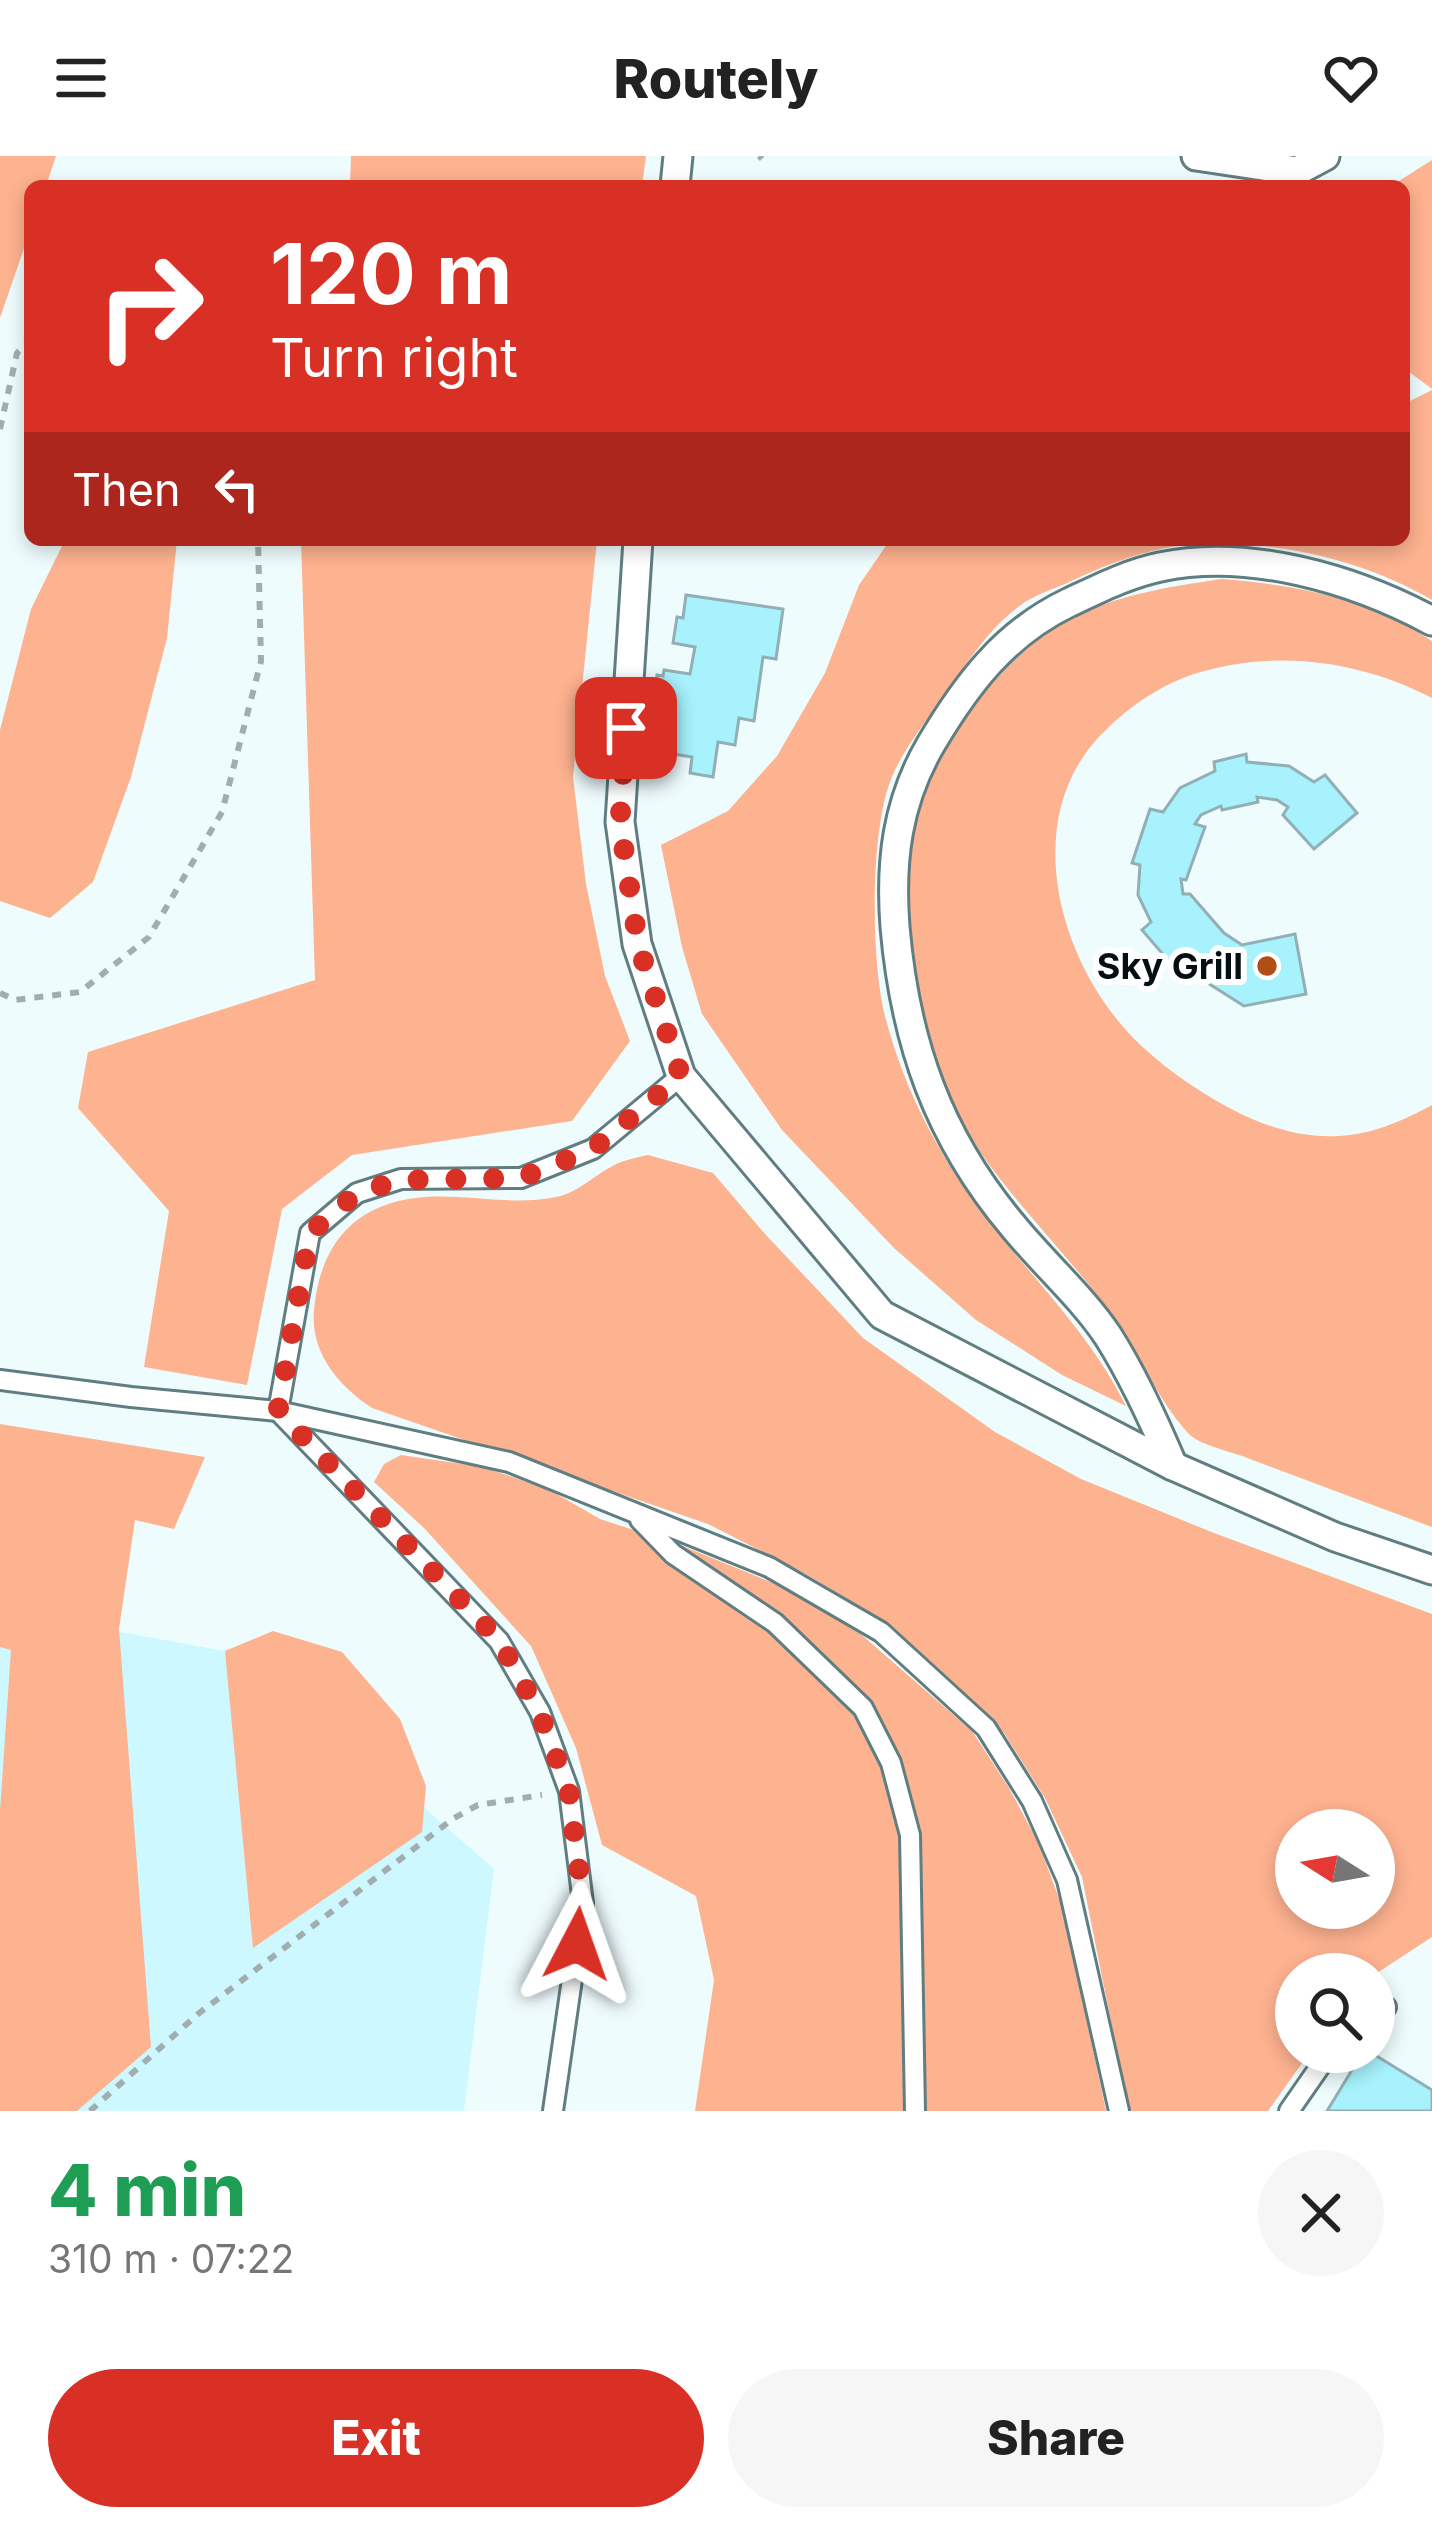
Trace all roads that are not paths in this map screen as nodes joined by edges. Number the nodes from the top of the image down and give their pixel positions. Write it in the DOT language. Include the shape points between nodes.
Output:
graph roads {
  1 [pos="1196,156"];
  2 [pos="1325,156"];
  3 [pos="638,546"];
  4 [pos="1432,621"];
  5 [pos="681,1076"];
  6 [pos="0,1379"];
  7 [pos="278,1411"];
  8 [pos="1173,1466"];
  9 [pos="632,1513"];
  10 [pos="1432,1570"];
  11 [pos="1315,2073"];
  12 [pos="553,2111"];
  13 [pos="915,2111"];
  14 [pos="1119,2111"];
  15 [pos="1288,2111"];
  1 -- 2 [label="street" via="1297,171"];
  3 -- 5 [label="street" via="620,822 638,944"];
  4 -- 8 [label="street" via="1394,601 1253,565 1161,566 1117,579 1055,609 988,658 910,779 897,826 893,899 899,980 926,1084 967,1165 1106,1333"];
  5 -- 7 [label="lane" via="593,1149 521,1178 401,1180 341,1206 310,1233"];
  5 -- 8 [label="street" via="882,1315"];
  6 -- 7 [label="lane"];
  7 -- 9 [label="lane" via="508,1462"];
  7 -- 12 [label="lane" via="499,1640 539,1712 569,1791 583,1903"];
  8 -- 10 [label="street"];
  9 -- 13 [label="lane" via="673,1554 790,1637 863,1708 891,1763 910,1835"];
  9 -- 14 [label="lane" via="769,1567 881,1632 986,1728 1032,1801 1067,1880"];
  11 -- 15 [label="lane"];
}
